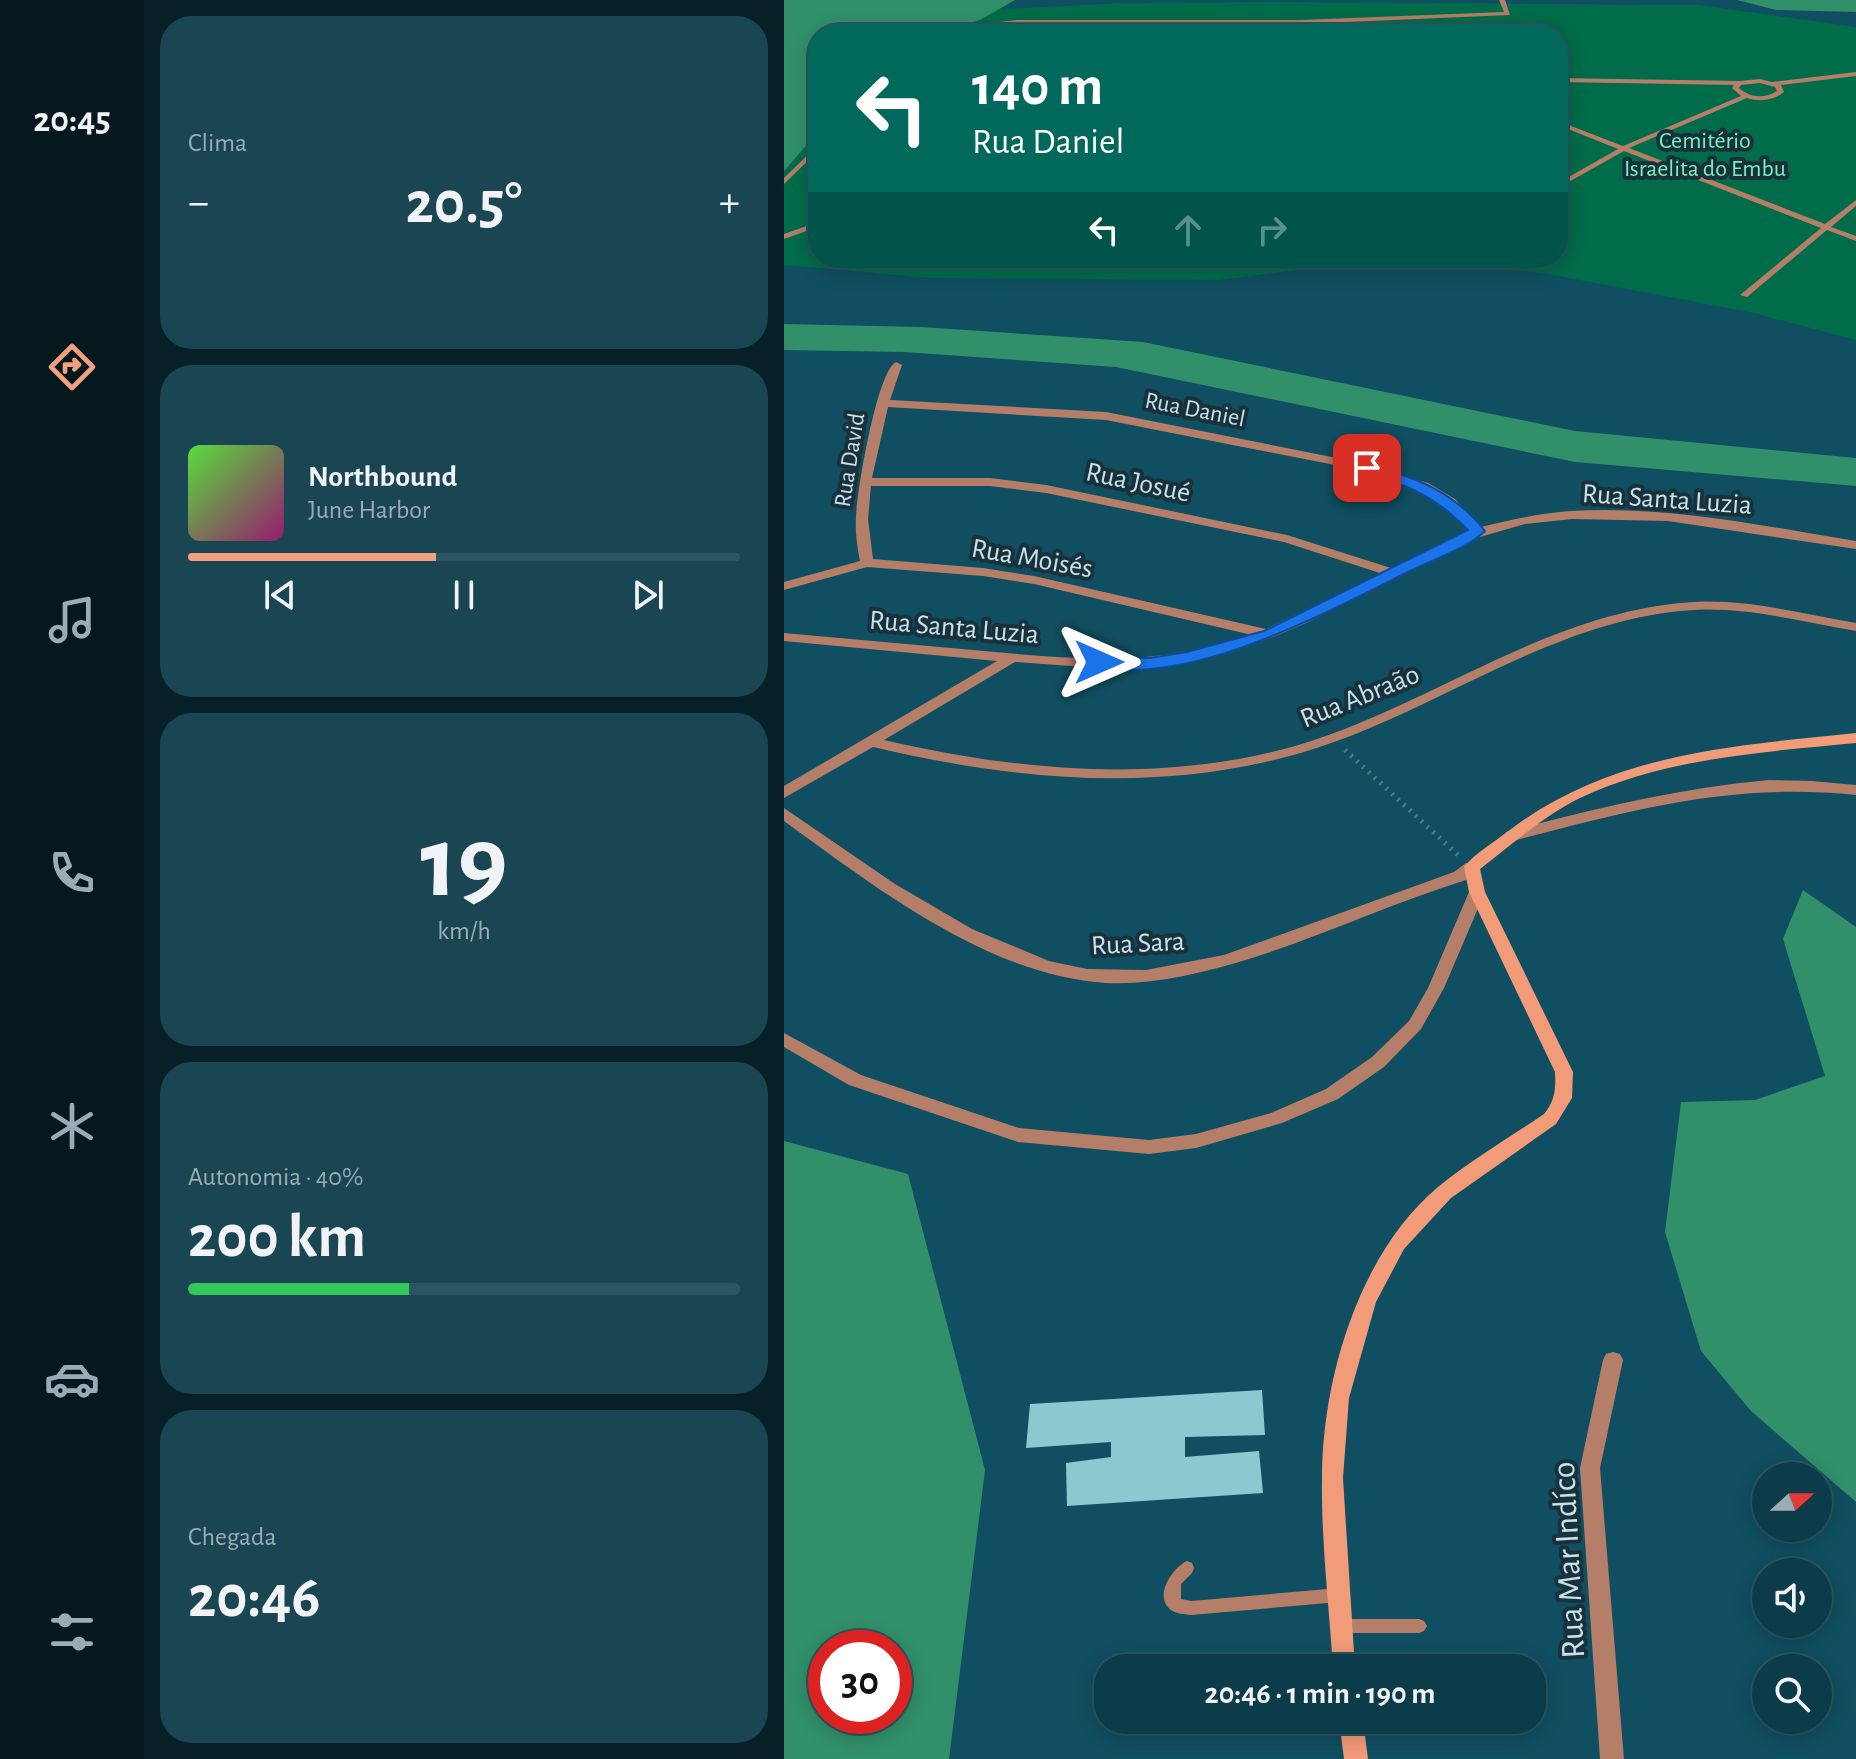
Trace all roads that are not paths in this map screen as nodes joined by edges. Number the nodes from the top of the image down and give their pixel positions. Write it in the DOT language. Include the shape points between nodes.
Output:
graph roads {
  1 [pos="1502,0"];
  2 [pos="999,24"];
  3 [pos="1856,74"];
  4 [pos="1568,80"];
  5 [pos="1739,83"];
  6 [pos="1773,84"];
  7 [pos="1747,96"];
  8 [pos="1568,127"];
  9 [pos="1620,150"];
  10 [pos="808,157"];
  11 [pos="1568,180"];
  12 [pos="784,182"];
  13 [pos="1856,202"];
  14 [pos="808,228"];
  15 [pos="1823,228"];
  16 [pos="784,237"];
  17 [pos="1856,239"];
  18 [pos="1744,295"];
  19 [pos="896,365"];
  20 [pos="882,403"];
  21 [pos="866,482"];
  22 [pos="1478,531"];
  23 [pos="1856,545"];
  24 [pos="867,563"];
  25 [pos="1394,573"];
  26 [pos="784,586"];
  27 [pos="1856,627"];
  28 [pos="1270,634"];
  29 [pos="784,637"];
  30 [pos="1012,658"];
  31 [pos="1856,738"];
  32 [pos="872,742"];
  33 [pos="1856,790"];
  34 [pos="784,793"];
  35 [pos="784,813"];
  36 [pos="1512,836"];
  37 [pos="1472,867"];
  38 [pos="1477,892"];
  39 [pos="784,1039"];
  40 [pos="1613,1360"];
  41 [pos="1187,1568"];
  42 [pos="1340,1594"];
  43 [pos="1341,1626"];
  44 [pos="1419,1626"];
  45 [pos="1343,1654"];
  46 [pos="1353,1734"];
  47 [pos="1356,1759"];
  48 [pos="1612,1759"];
  1 -- 2 [label="lane" via="1508,14"];
  3 -- 6 [label="lane"];
  4 -- 5 [label="lane"];
  5 -- 6 [label="lane"];
  5 -- 7 [label="lane" via="1736,91"];
  6 -- 7 [label="lane" via="1781,92 1775,97"];
  7 -- 9 [label="lane"];
  8 -- 9 [label="lane"];
  9 -- 11 [label="lane"];
  9 -- 15 [label="lane"];
  10 -- 12 [label="lane"];
  13 -- 15 [label="lane"];
  14 -- 16 [label="lane"];
  15 -- 17 [label="lane"];
  15 -- 18 [label="lane"];
  19 -- 20 [label="street, Rua David"];
  20 -- 21 [label="street, Rua David"];
  20 -- 22 [label="street, Rua Daniel" via="1106,416 1347,464 1424,486 1450,502"];
  21 -- 24 [label="street, Rua David" via="862,548"];
  21 -- 25 [label="street, Rua Josué" via="976,481 1046,489 1287,539"];
  22 -- 23 [label="street, Rua Santa Luzia" via="1585,514 1714,523"];
  22 -- 25 [label="street, Rua Santa Luzia"];
  24 -- 26 [label="street, Rua Moisés"];
  24 -- 28 [label="street, Rua Moisés" via="1034,580"];
  25 -- 28 [label="street, Rua Santa Luzia"];
  27 -- 32 [label="street, Rua Abraão" via="1730,608 1650,611 1543,642 1333,739 1237,764 1133,776 970,764"];
  28 -- 30 [label="street, Rua Santa Luzia" via="1150,663"];
  29 -- 30 [label="street, Rua Santa Luzia"];
  30 -- 32 [label="street"];
  31 -- 36 [label="main road" via="1779,746 1639,772 1575,795"];
  32 -- 34 [label="street"];
  33 -- 36 [label="street" via="1748,786 1694,792"];
  35 -- 37 [label="street, Rua Sara" via="868,873 997,948 1091,975 1141,975 1244,955 1460,876"];
  36 -- 37 [label="main road"];
  37 -- 38 [label="main road"];
  38 -- 39 [label="street" via="1415,1025 1378,1062 1332,1094 1276,1118 1196,1141 1149,1147 1018,1135 855,1080"];
  38 -- 42 [label="main road" via="1564,1072 1563,1105 1444,1193 1397,1244 1366,1301 1339,1398 1332,1478"];
  40 -- 48 [label="street, Rua Mar Indíco" via="1590,1468"];
  41 -- 42 [label="lane" via="1174,1581 1172,1599 1191,1608"];
  42 -- 43 [label="main road"];
  43 -- 44 [label="lane"];
  43 -- 45 [label="main road"];
  46 -- 47 [label="main road"];
}
